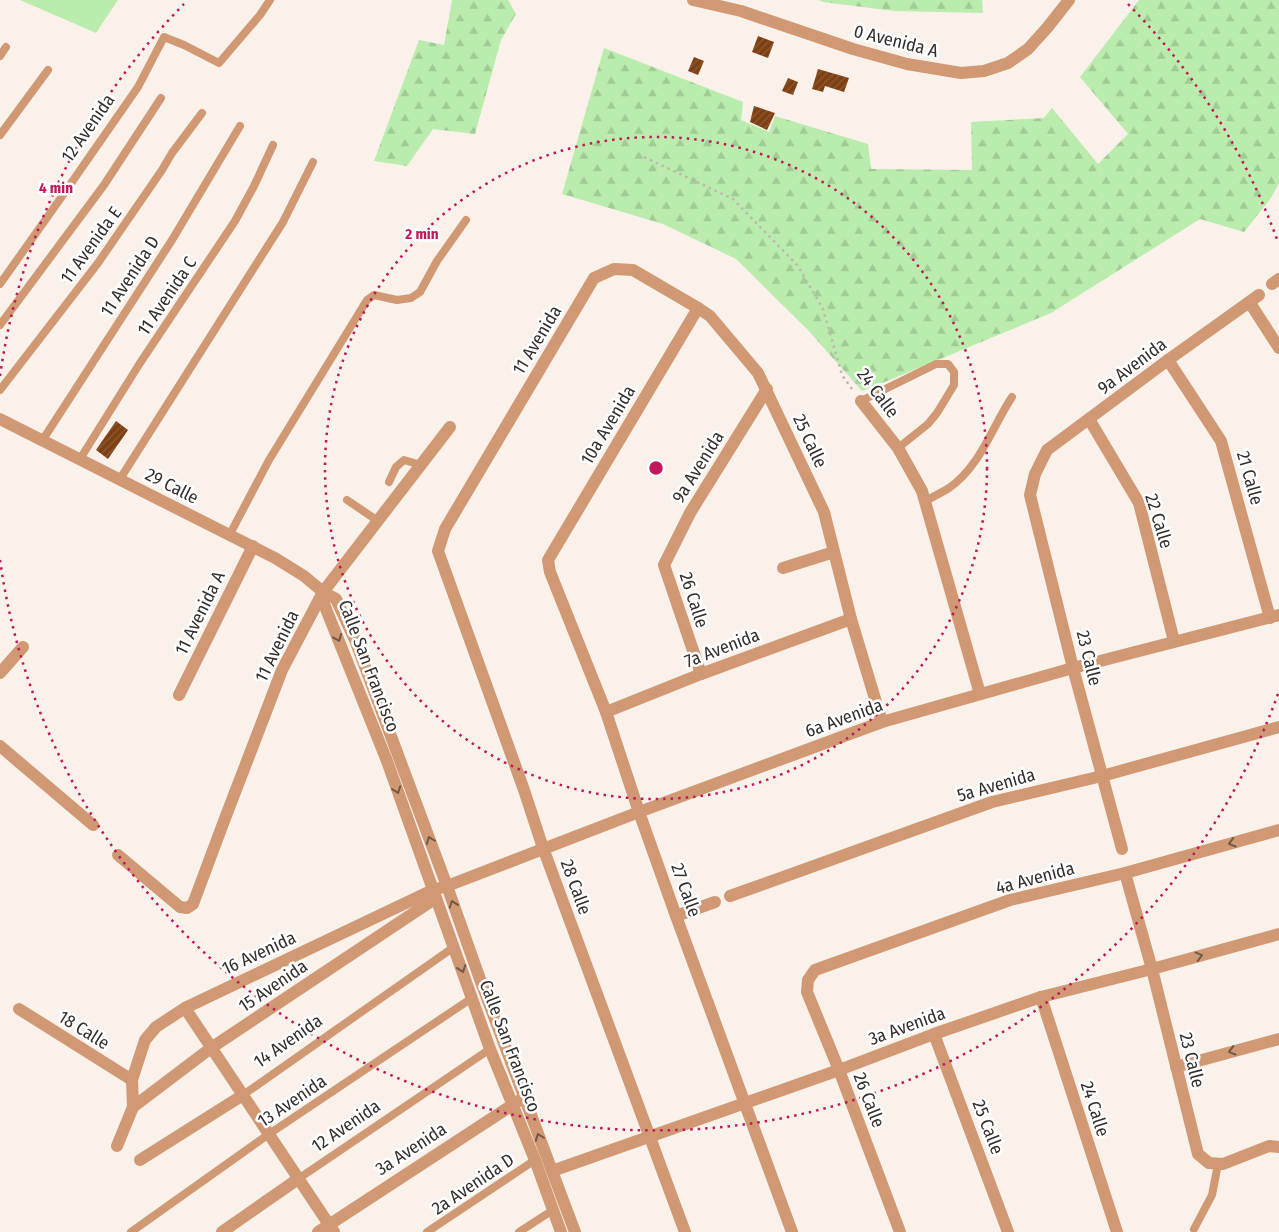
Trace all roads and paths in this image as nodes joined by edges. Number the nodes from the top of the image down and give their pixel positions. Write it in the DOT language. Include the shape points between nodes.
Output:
graph roads {
  1 [pos="270,0"];
  2 [pos="693,0"];
  3 [pos="1069,0"];
  4 [pos="6,47"];
  5 [pos="0,56"];
  6 [pos="48,70"];
  7 [pos="161,98"];
  8 [pos="202,113"];
  9 [pos="240,126"];
  10 [pos="0,135"];
  11 [pos="273,145"];
  12 [pos="644,157"];
  13 [pos="313,162"];
  14 [pos="466,220"];
  15 [pos="594,278"];
  16 [pos="0,284"];
  17 [pos="698,308"];
  18 [pos="0,326"];
  19 [pos="1279,348"];
  20 [pos="1168,360"];
  21 [pos="767,389"];
  22 [pos="0,390"];
  23 [pos="1012,397"];
  24 [pos="861,401"];
  25 [pos="0,418"];
  26 [pos="1089,419"];
  27 [pos="450,427"];
  28 [pos="42,440"];
  29 [pos="898,448"];
  30 [pos="80,459"];
  31 [pos="421,465"];
  32 [pos="1035,474"];
  33 [pos="120,479"];
  34 [pos="389,482"];
  35 [pos="347,500"];
  36 [pos="925,501"];
  37 [pos="378,521"];
  38 [pos="230,534"];
  39 [pos="253,546"];
  40 [pos="438,552"];
  41 [pos="834,552"];
  42 [pos="548,560"];
  43 [pos="664,565"];
  44 [pos="783,568"];
  45 [pos="323,592"];
  46 [pos="1275,616"];
  47 [pos="851,618"];
  48 [pos="1174,641"];
  49 [pos="23,647"];
  50 [pos="1073,668"];
  51 [pos="0,673"];
  52 [pos="701,674"];
  53 [pos="980,694"];
  54 [pos="178,695"];
  55 [pos="606,712"];
  56 [pos="882,722"];
  57 [pos="1279,727"];
  58 [pos="0,746"];
  59 [pos="1102,776"];
  60 [pos="639,812"];
  61 [pos="93,825"];
  62 [pos="1279,830"];
  63 [pos="544,848"];
  64 [pos="1122,849"];
  65 [pos="118,855"];
  66 [pos="1125,873"];
  67 [pos="447,886"];
  68 [pos="434,894"];
  69 [pos="730,896"];
  70 [pos="715,902"];
  71 [pos="676,916"];
  72 [pos="1279,934"];
  73 [pos="454,947"];
  74 [pos="1152,969"];
  75 [pos="808,980"];
  76 [pos="1041,997"];
  77 [pos="472,998"];
  78 [pos="185,1008"];
  79 [pos="19,1009"];
  80 [pos="934,1034"];
  81 [pos="1279,1039"];
  82 [pos="212,1048"];
  83 [pos="490,1049"];
  84 [pos="1176,1067"];
  85 [pos="839,1070"];
  86 [pos="132,1080"];
  87 [pos="242,1095"];
  88 [pos="519,1100"];
  89 [pos="745,1103"];
  90 [pos="133,1107"];
  91 [pos="268,1134"];
  92 [pos="649,1136"];
  93 [pos="117,1146"];
  94 [pos="1279,1147"];
  95 [pos="140,1160"];
  96 [pos="535,1160"];
  97 [pos="1214,1164"];
  98 [pos="552,1171"];
  99 [pos="298,1179"];
  100 [pos="553,1210"];
  101 [pos="327,1229"];
  102 [pos="1194,1229"];
  103 [pos="131,1232"];
  104 [pos="222,1232"];
  105 [pos="427,1232"];
  106 [pos="519,1232"];
  107 [pos="561,1232"];
  108 [pos="575,1232"];
  109 [pos="685,1232"];
  110 [pos="792,1232"];
  111 [pos="900,1232"];
  112 [pos="1008,1232"];
  113 [pos="1117,1232"];
  1 -- 16 [label="lane, 12 Avenida" via="218,63 164,37 138,87"];
  2 -- 3 [label="street, 0 Avenida A" via="741,11 907,64 961,73 984,71 1008,63 1028,49"];
  4 -- 5 [label="lane"];
  6 -- 10 [label="lane"];
  7 -- 18 [label="lane" via="104,185"];
  8 -- 22 [label="lane, 11 Avenida E" via="98,264"];
  9 -- 28 [label="lane, 11 Avenida D" via="172,240"];
  11 -- 30 [label="lane, 11 Avenida C" via="234,221"];
  12 -- 24 [label="path, 24 Calle" via="733,199 798,266 822,309 842,375"];
  13 -- 33 [label="lane" via="283,222"];
  14 -- 38 [label="lane" via="420,292 411,298 397,300 374,295 367,300 269,460"];
  15 -- 17 [label="street, 25 Calle" via="614,269 633,270"];
  15 -- 40 [label="street, 11 Avenida" via="445,529"];
  17 -- 21 [label="street, 25 Calle" via="710,316 758,373"];
  17 -- 42 [label="street, 10a Avenida"];
  19 -- 20 [label="street, 9a Avenida" via="1254,299"];
  20 -- 26 [label="street, 9a Avenida"];
  20 -- 46 [label="street, 21 Calle" via="1221,441"];
  21 -- 41 [label="street, 25 Calle" via="824,512"];
  21 -- 43 [label="street, 9a Avenida" via="690,513"];
  23 -- 36 [label="lane" via="972,465 949,488"];
  24 -- 29 [label="street, 24 Calle"];
  24 -- 29 [label="lane" via="936,364 948,364 954,372 954,385 950,392 928,424"];
  25 -- 28 [label="street, 29 Calle"];
  26 -- 32 [label="street, 9a Avenida" via="1047,450"];
  26 -- 48 [label="street, 22 Calle" via="1139,503"];
  27 -- 31 [label="street, 11 Avenida"];
  28 -- 30 [label="street, 29 Calle"];
  29 -- 36 [label="street, 24 Calle"];
  30 -- 33 [label="street, 29 Calle"];
  31 -- 34 [label="lane" via="404,460 396,467"];
  31 -- 37 [label="street, 11 Avenida"];
  32 -- 50 [label="street, 23 Calle" via="1030,495"];
  33 -- 38 [label="street, 29 Calle"];
  35 -- 37 [label="lane"];
  36 -- 53 [label="street, 24 Calle"];
  37 -- 45 [label="street, 11 Avenida"];
  38 -- 39 [label="street, 29 Calle"];
  39 -- 45 [label="street, 29 Calle" via="304,576"];
  39 -- 54 [label="street, 11 Avenida A"];
  40 -- 63 [label="street, 28 Calle"];
  41 -- 44 [label="street"];
  41 -- 47 [label="street, 25 Calle"];
  42 -- 55 [label="street, 27 Calle"];
  43 -- 52 [label="street, 26 Calle"];
  45 -- 65 [label="street, 11 Avenida" via="282,670 193,904 187,908 180,907"];
  67 -- 45 [label="street, Calle San Francisco, one-way" via="355,640 336,599"];
  45 -- 68 [label="street, Calle San Francisco, one-way" via="324,604 387,761"];
  46 -- 48 [label="street, 6a Avenida"];
  47 -- 52 [label="street, 7a Avenida"];
  47 -- 56 [label="street, 25 Calle"];
  48 -- 50 [label="street, 6a Avenida"];
  49 -- 51 [label="street"];
  50 -- 53 [label="street, 6a Avenida"];
  50 -- 59 [label="street, 23 Calle"];
  52 -- 55 [label="street, 7a Avenida"];
  53 -- 56 [label="street, 6a Avenida"];
  55 -- 60 [label="street, 27 Calle"];
  56 -- 60 [label="street, 6a Avenida"];
  57 -- 59 [label="street, 5a Avenida"];
  58 -- 61 [label="street"];
  59 -- 64 [label="street, 23 Calle"];
  59 -- 69 [label="street, 5a Avenida" via="992,802"];
  60 -- 63 [label="street, 6a Avenida"];
  60 -- 71 [label="street, 27 Calle"];
  62 -- 66 [label="street, 4a Avenida, one-way"];
  63 -- 67 [label="street, 6a Avenida"];
  63 -- 92 [label="street, 28 Calle"];
  66 -- 74 [label="street, 23 Calle"];
  66 -- 75 [label="street, 4a Avenida" via="1010,900 815,970"];
  67 -- 68 [label="street, 6a Avenida"];
  88 -- 67 [label="street, Calle San Francisco, one-way"];
  68 -- 73 [label="street, Calle San Francisco"];
  68 -- 78 [label="street, 16 Avenida"];
  68 -- 82 [label="street, 15 Avenida"];
  70 -- 71 [label="street"];
  71 -- 89 [label="street, 27 Calle"];
  74 -- 72 [label="street, 3a Avenida, one-way"];
  73 -- 77 [label="street, Calle San Francisco, one-way"];
  73 -- 87 [label="lane, 14 Avenida"];
  74 -- 76 [label="street, 3a Avenida"];
  74 -- 84 [label="street, 23 Calle"];
  75 -- 85 [label="street, 26 Calle" via="807,992"];
  76 -- 80 [label="street, 3a Avenida"];
  76 -- 113 [label="street, 24 Calle"];
  77 -- 83 [label="street, Calle San Francisco"];
  77 -- 91 [label="lane, 13 Avenida"];
  78 -- 82 [label="street"];
  78 -- 86 [label="street, 16 Avenida" via="156,1027 145,1040"];
  79 -- 86 [label="street, 18 Calle"];
  80 -- 85 [label="street, 3a Avenida"];
  80 -- 112 [label="street, 25 Calle"];
  81 -- 84 [label="street, one-way"];
  82 -- 87 [label="street"];
  82 -- 90 [label="street, 15 Avenida"];
  83 -- 88 [label="street, Calle San Francisco"];
  83 -- 99 [label="lane, 12 Avenida"];
  84 -- 97 [label="street, 23 Calle" via="1198,1154"];
  85 -- 89 [label="street, 3a Avenida"];
  85 -- 111 [label="street, 26 Calle"];
  86 -- 90 [label="street"];
  87 -- 91 [label="street"];
  87 -- 95 [label="street, 14 Avenida"];
  88 -- 96 [label="street, Calle San Francisco"];
  98 -- 88 [label="street, Calle San Francisco, one-way"];
  88 -- 101 [label="street, 3a Avenida"];
  89 -- 92 [label="street, 3a Avenida"];
  89 -- 110 [label="street, 27 Calle"];
  90 -- 93 [label="street"];
  91 -- 99 [label="street"];
  91 -- 103 [label="lane, 13 Avenida"];
  92 -- 98 [label="street, 3a Avenida"];
  92 -- 109 [label="street, 28 Calle"];
  94 -- 97 [label="street" via="1268,1146 1223,1164"];
  96 -- 100 [label="street, Calle San Francisco"];
  96 -- 105 [label="lane, 2a Avenida D"];
  97 -- 102 [label="lane" via="1212,1196"];
  98 -- 108 [label="street, Calle San Francisco"];
  99 -- 101 [label="street"];
  99 -- 104 [label="street, 12 Avenida"];
  100 -- 106 [label="lane"];
  100 -- 107 [label="street, Calle San Francisco"];
}
